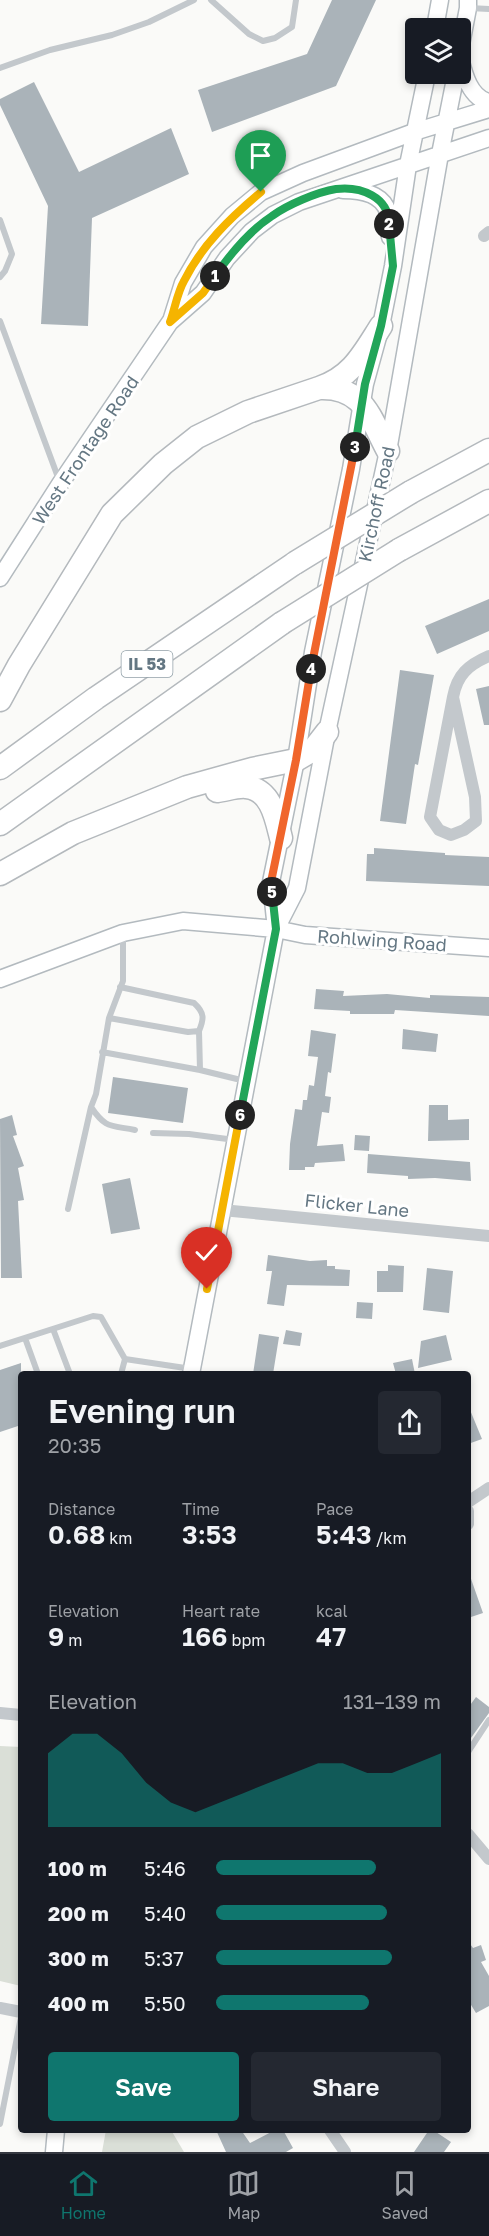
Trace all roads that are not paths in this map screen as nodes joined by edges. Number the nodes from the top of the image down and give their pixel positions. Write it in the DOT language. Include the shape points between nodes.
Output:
graph roads {
  1 [pos="194,0"];
  2 [pos="211,0"];
  3 [pos="297,0"];
  4 [pos="440,0"];
  5 [pos="468,4"];
  6 [pos="489,9"];
  7 [pos="437,18"];
  8 [pos="0,68"];
  9 [pos="425,84"];
  10 [pos="454,84"];
  11 [pos="470,84"];
  12 [pos="489,102"];
  13 [pos="489,109"];
  14 [pos="446,122"];
  15 [pos="414,132"];
  16 [pos="489,138"];
  17 [pos="440,154"];
  18 [pos="408,165"];
  19 [pos="336,189"];
  20 [pos="0,220"];
  21 [pos="393,266"];
  22 [pos="0,277"];
  23 [pos="0,321"];
  24 [pos="170,322"];
  25 [pos="381,326"];
  26 [pos="319,388"];
  27 [pos="362,404"];
  28 [pos="489,450"];
  29 [pos="388,452"];
  30 [pos="60,484"];
  31 [pos="489,501"];
  32 [pos="0,578"];
  33 [pos="489,656"];
  34 [pos="453,698"];
  35 [pos="0,700"];
  36 [pos="327,732"];
  37 [pos="296,760"];
  38 [pos="0,768"];
  39 [pos="131,810"];
  40 [pos="0,824"];
  41 [pos="281,838"];
  42 [pos="0,874"];
  43 [pos="276,929"];
  44 [pos="123,933"];
  45 [pos="489,948"];
  46 [pos="0,979"];
  47 [pos="120,987"];
  48 [pos="109,1018"];
  49 [pos="199,1031"];
  50 [pos="102,1052"];
  51 [pos="200,1070"];
  52 [pos="246,1082"];
  53 [pos="92,1107"];
  54 [pos="135,1130"];
  55 [pos="153,1133"];
  56 [pos="235,1140"];
  57 [pos="68,1209"];
  58 [pos="222,1210"];
  59 [pos="489,1236"];
  60 [pos="53,1329"];
  61 [pos="25,1338"];
  62 [pos="0,1346"];
  63 [pos="125,1359"];
  64 [pos="37,1371"];
  65 [pos="69,1371"];
  66 [pos="122,1371"];
  67 [pos="192,1371"];
  68 [pos="489,1488"];
  69 [pos="471,1500"];
  70 [pos="0,1713"];
  71 [pos="18,1715"];
  72 [pos="489,1720"];
  73 [pos="471,1747"];
  74 [pos="471,1838"];
  75 [pos="489,1859"];
  76 [pos="0,2008"];
  77 [pos="18,2011"];
  78 [pos="18,2032"];
  79 [pos="0,2124"];
  80 [pos="56,2133"];
  81 [pos="332,2133"];
  82 [pos="54,2152"];
  83 [pos="345,2152"];
  1 -- 8 [label="lane" via="112,35 50,50"];
  2 -- 3 [label="lane" via="249,34 263,41 292,27"];
  4 -- 7 [label="main road"];
  5 -- 6 [label="lane"];
  9 -- 15 [label="main road, Kirchoff Road"];
  10 -- 14 [label="main road, Kirchoff Road"];
  11 -- 12 [label="main road"];
  13 -- 14 [label="main road, West Frontage Road"];
  14 -- 15 [label="main road, West Frontage Road"];
  14 -- 17 [label="main road, Kirchoff Road"];
  15 -- 18 [label="main road, Kirchoff Road"];
  15 -- 24 [label="main road, West Frontage Road" via="261,192 231,216 204,247 183,283"];
  16 -- 17 [label="main road, West Frontage Road"];
  17 -- 18 [label="main road, West Frontage Road"];
  17 -- 29 [label="main road, Kirchoff Road"];
  18 -- 19 [label="main road, West Frontage Road"];
  18 -- 21 [label="main road, Kirchoff Road"];
  19 -- 21 [label="main road" via="359,190 385,205"];
  19 -- 24 [label="main road, West Frontage Road" via="299,201 252,231 203,293"];
  20 -- 22 [label="lane" via="12,254"];
  21 -- 25 [label="main road, Kirchoff Road"];
  23 -- 30 [label="lane"];
  24 -- 30 [label="main road, West Frontage Road"];
  25 -- 26 [label="highway" via="354,367"];
  25 -- 27 [label="main road, Kirchoff Road"];
  26 -- 27 [label="highway" via="350,393"];
  26 -- 35 [label="highway" via="248,412 197,437 163,464 112,514"];
  27 -- 29 [label="highway"];
  27 -- 37 [label="main road, Kirchoff Road"];
  28 -- 38 [label="highway, IL 53, bridge" via="295,563"];
  29 -- 36 [label="main road, Kirchoff Road"];
  30 -- 32 [label="main road, West Frontage Road"];
  31 -- 40 [label="highway, IL 53, bridge" via="399,550 282,623"];
  33 -- 34 [label="street" via="473,663 456,682"];
  34 -- 34 [label="street" via="430,817 439,830 451,835 476,820"];
  36 -- 37 [label="highway" via="313,750"];
  36 -- 43 [label="main road, Kirchoff Road" via="297,888"];
  37 -- 39 [label="highway" via="187,788"];
  37 -- 41 [label="main road, Kirchoff Road"];
  39 -- 41 [label="highway" via="244,786 257,790 270,802"];
  39 -- 42 [label="highway" via="73,833"];
  41 -- 43 [label="main road, Kirchoff Road" via="271,882"];
  43 -- 44 [label="main road, Rohlwing Road" via="183,921"];
  43 -- 45 [label="main road, Rohlwing Road" via="305,935"];
  43 -- 52 [label="main road, Kirchoff Road"];
  44 -- 46 [label="main road, Rohlwing Road"];
  44 -- 47 [label="lane"];
  47 -- 48 [label="lane"];
  47 -- 49 [label="lane" via="194,1004 202,1010 204,1019"];
  48 -- 49 [label="lane"];
  48 -- 50 [label="lane"];
  49 -- 51 [label="lane"];
  50 -- 51 [label="lane"];
  50 -- 53 [label="lane"];
  51 -- 52 [label="lane"];
  52 -- 56 [label="main road, Kirchoff Road"];
  53 -- 54 [label="lane" via="105,1124"];
  53 -- 57 [label="lane"];
  55 -- 56 [label="lane"];
  56 -- 58 [label="main road, Kirchoff Road"];
  58 -- 59 [label="street, Flicker Lane"];
  58 -- 67 [label="main road, Kirchoff Road"];
  60 -- 61 [label="lane"];
  60 -- 63 [label="lane" via="101,1317"];
  60 -- 65 [label="lane"];
  61 -- 62 [label="lane"];
  61 -- 64 [label="lane"];
  63 -- 66 [label="lane"];
  63 -- 67 [label="lane"];
  68 -- 69 [label="street"];
  70 -- 71 [label="street"];
  72 -- 73 [label="lane"];
  74 -- 75 [label="street"];
  76 -- 77 [label="street"];
  78 -- 79 [label="lane"];
  80 -- 82 [label="main road"];
  81 -- 83 [label="street"];
}
